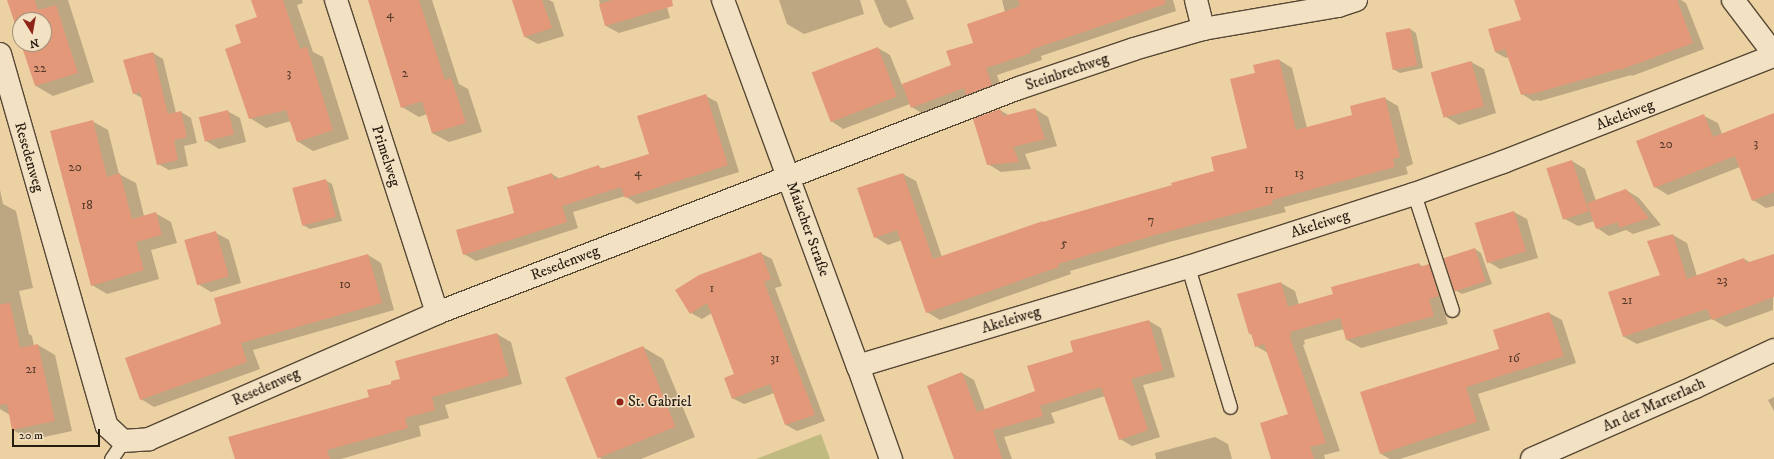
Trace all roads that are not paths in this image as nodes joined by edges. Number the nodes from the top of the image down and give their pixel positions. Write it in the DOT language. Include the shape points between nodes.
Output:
graph roads {
  1 [pos="336,0"];
  2 [pos="723,0"];
  3 [pos="1196,0"];
  4 [pos="1356,0"];
  5 [pos="1733,0"];
  6 [pos="1203,29"];
  7 [pos="0,54"];
  8 [pos="1774,55"];
  9 [pos="788,178"];
  10 [pos="1414,194"];
  11 [pos="1188,266"];
  12 [pos="1452,310"];
  13 [pos="437,313"];
  14 [pos="1774,350"];
  15 [pos="858,366"];
  16 [pos="1230,407"];
  17 [pos="123,441"];
  18 [pos="111,459"];
  19 [pos="891,459"];
  20 [pos="1532,459"];
  1 -- 13 [label="street, Primelweg"];
  2 -- 9 [label="street, Maiacher Straße"];
  3 -- 6 [label="street"];
  4 -- 6 [label="street, Steinbrechweg" via="1338,6"];
  5 -- 8 [label="street"];
  6 -- 9 [label="street, Steinbrechweg" via="1018,88"];
  7 -- 17 [label="street, Resedenweg" via="107,426"];
  8 -- 10 [label="street, Akeleiweg" via="1503,162"];
  9 -- 13 [label="street, Resedenweg"];
  9 -- 15 [label="street, Maiacher Straße"];
  10 -- 11 [label="street, Akeleiweg"];
  10 -- 12 [label="lane"];
  11 -- 15 [label="street, Akeleiweg"];
  11 -- 16 [label="lane"];
  13 -- 17 [label="street, Resedenweg" via="149,439"];
  14 -- 20 [label="street, An der Marterlach" via="1695,388"];
  15 -- 19 [label="street, Maiacher Straße"];
  17 -- 18 [label="lane"];
}
